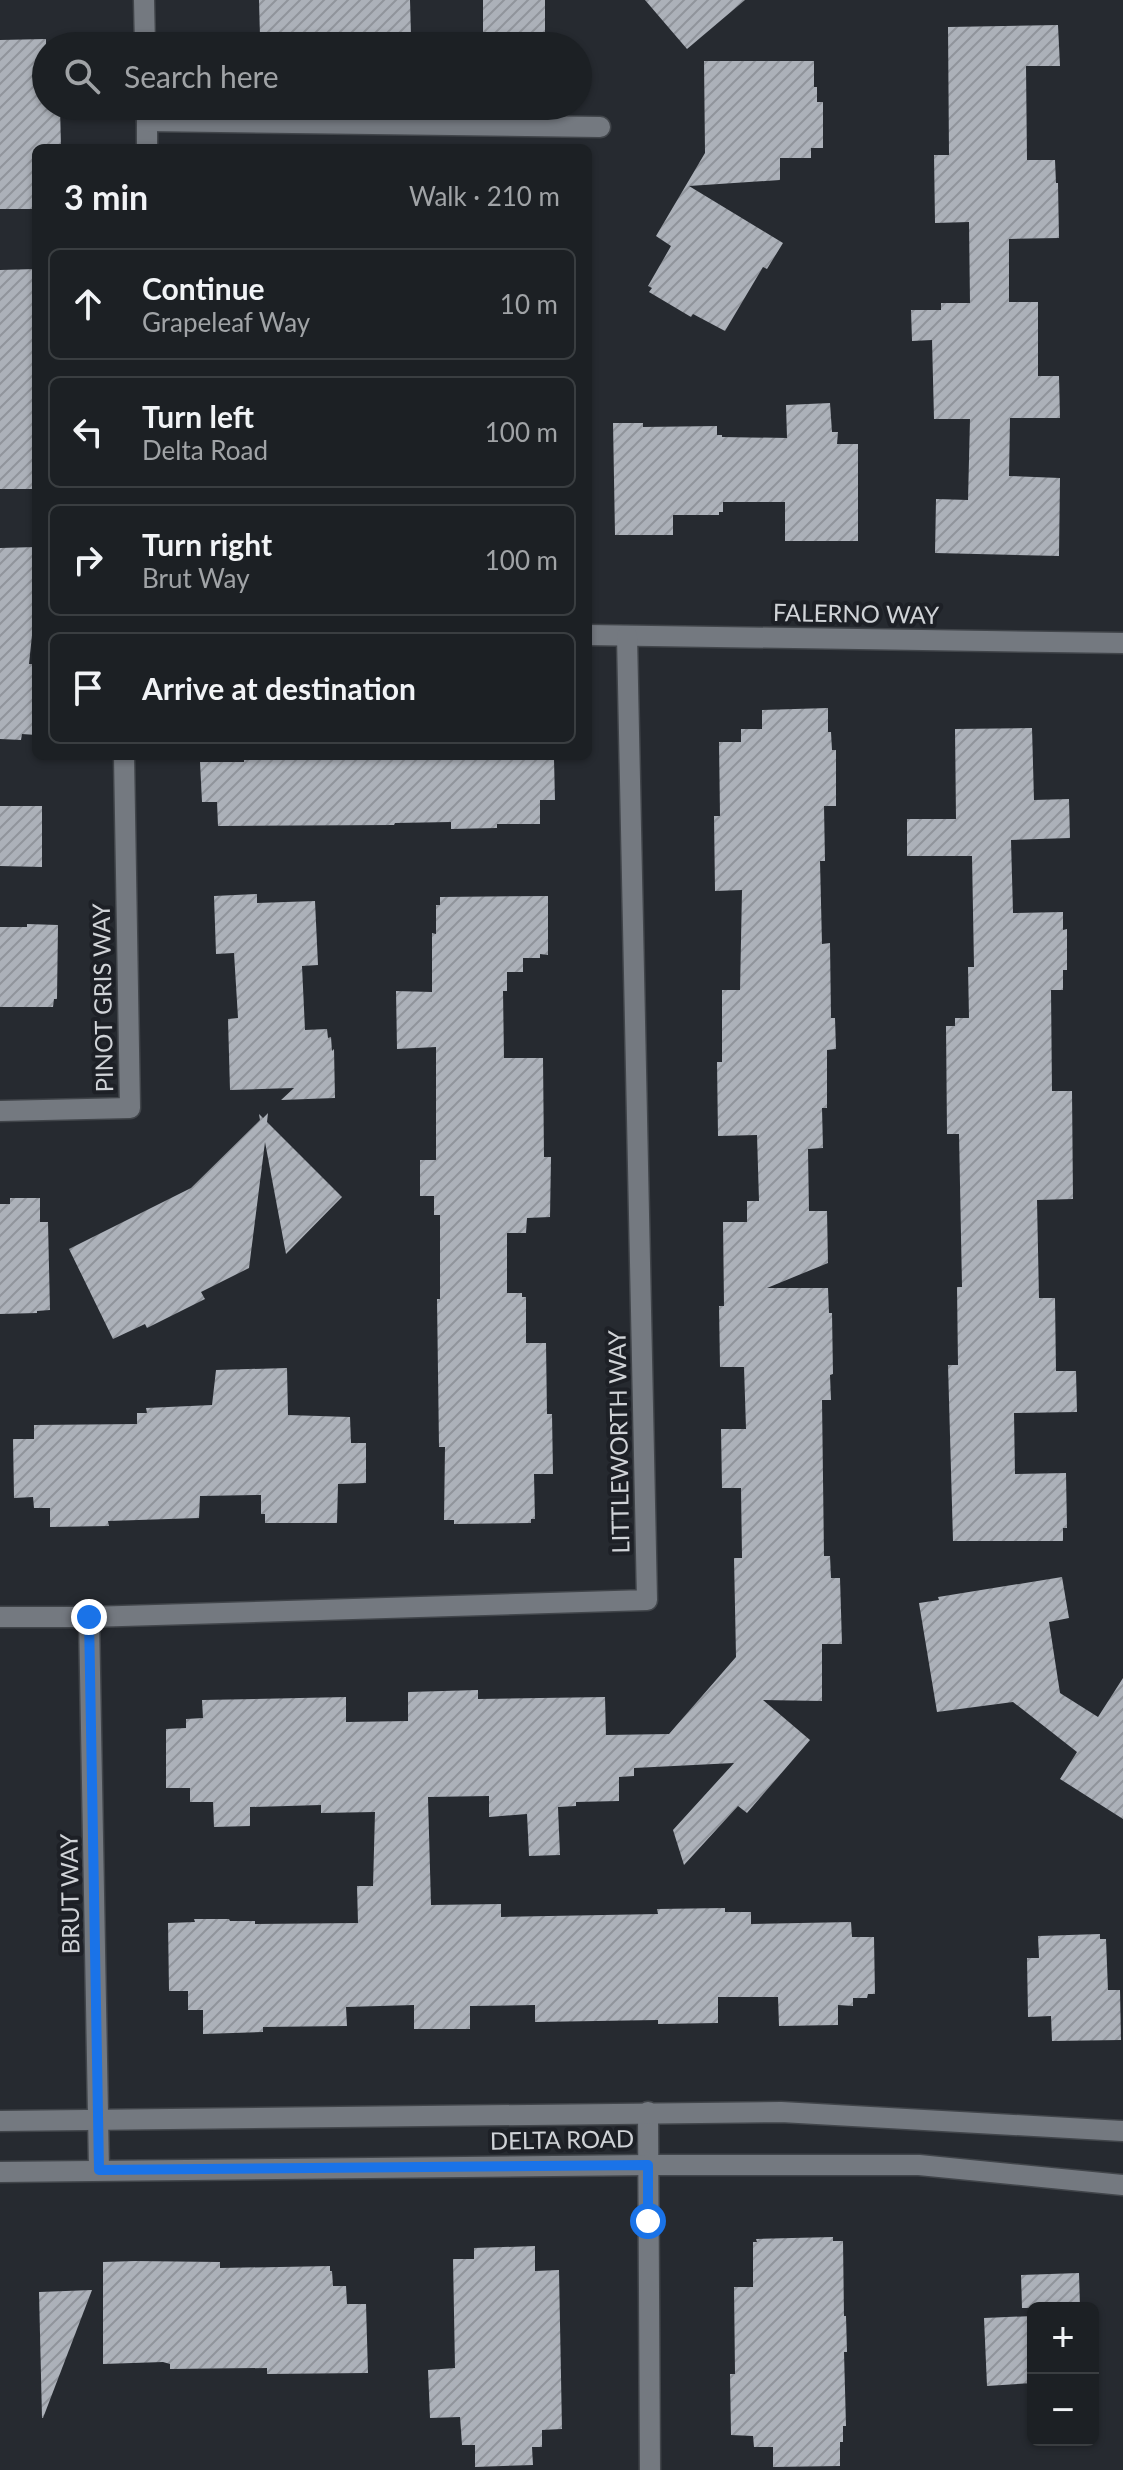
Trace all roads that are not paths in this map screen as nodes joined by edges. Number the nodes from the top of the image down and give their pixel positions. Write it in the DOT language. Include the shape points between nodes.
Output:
graph roads {
  1 [pos="144,0"];
  2 [pos="145,32"];
  3 [pos="147,120"];
  4 [pos="356,120"];
  5 [pos="600,127"];
  6 [pos="147,144"];
  7 [pos="592,635"];
  8 [pos="627,636"];
  9 [pos="1123,643"];
  10 [pos="124,760"];
  11 [pos="0,1111"];
  12 [pos="0,1617"];
  13 [pos="89,1617"];
  14 [pos="648,2112"];
  15 [pos="99,2119"];
  16 [pos="0,2121"];
  17 [pos="1123,2131"];
  18 [pos="648,2165"];
  19 [pos="99,2170"];
  20 [pos="0,2172"];
  21 [pos="1123,2185"];
  22 [pos="650,2470"];
  1 -- 2 [label="street"];
  3 -- 6 [label="street"];
  4 -- 5 [label="street"];
  7 -- 8 [label="street, FALERNO WAY"];
  8 -- 9 [label="street, FALERNO WAY"];
  8 -- 13 [label="street, LITTLEWORTH WAY" via="647,1600"];
  10 -- 11 [label="street, PINOT GRIS WAY" via="130,1108"];
  12 -- 13 [label="street, LITTLEWORTH WAY"];
  13 -- 15 [label="street, BRUT WAY"];
  14 -- 15 [label="street, DELTA ROAD"];
  14 -- 17 [label="street, DELTA ROAD" via="781,2112"];
  14 -- 18 [label="street"];
  15 -- 16 [label="street, DELTA ROAD"];
  15 -- 19 [label="street, BRUT WAY"];
  18 -- 19 [label="street, DELTA ROAD"];
  18 -- 21 [label="street, DELTA ROAD" via="919,2165"];
  18 -- 22 [label="street"];
  19 -- 20 [label="street, DELTA ROAD"];
}
